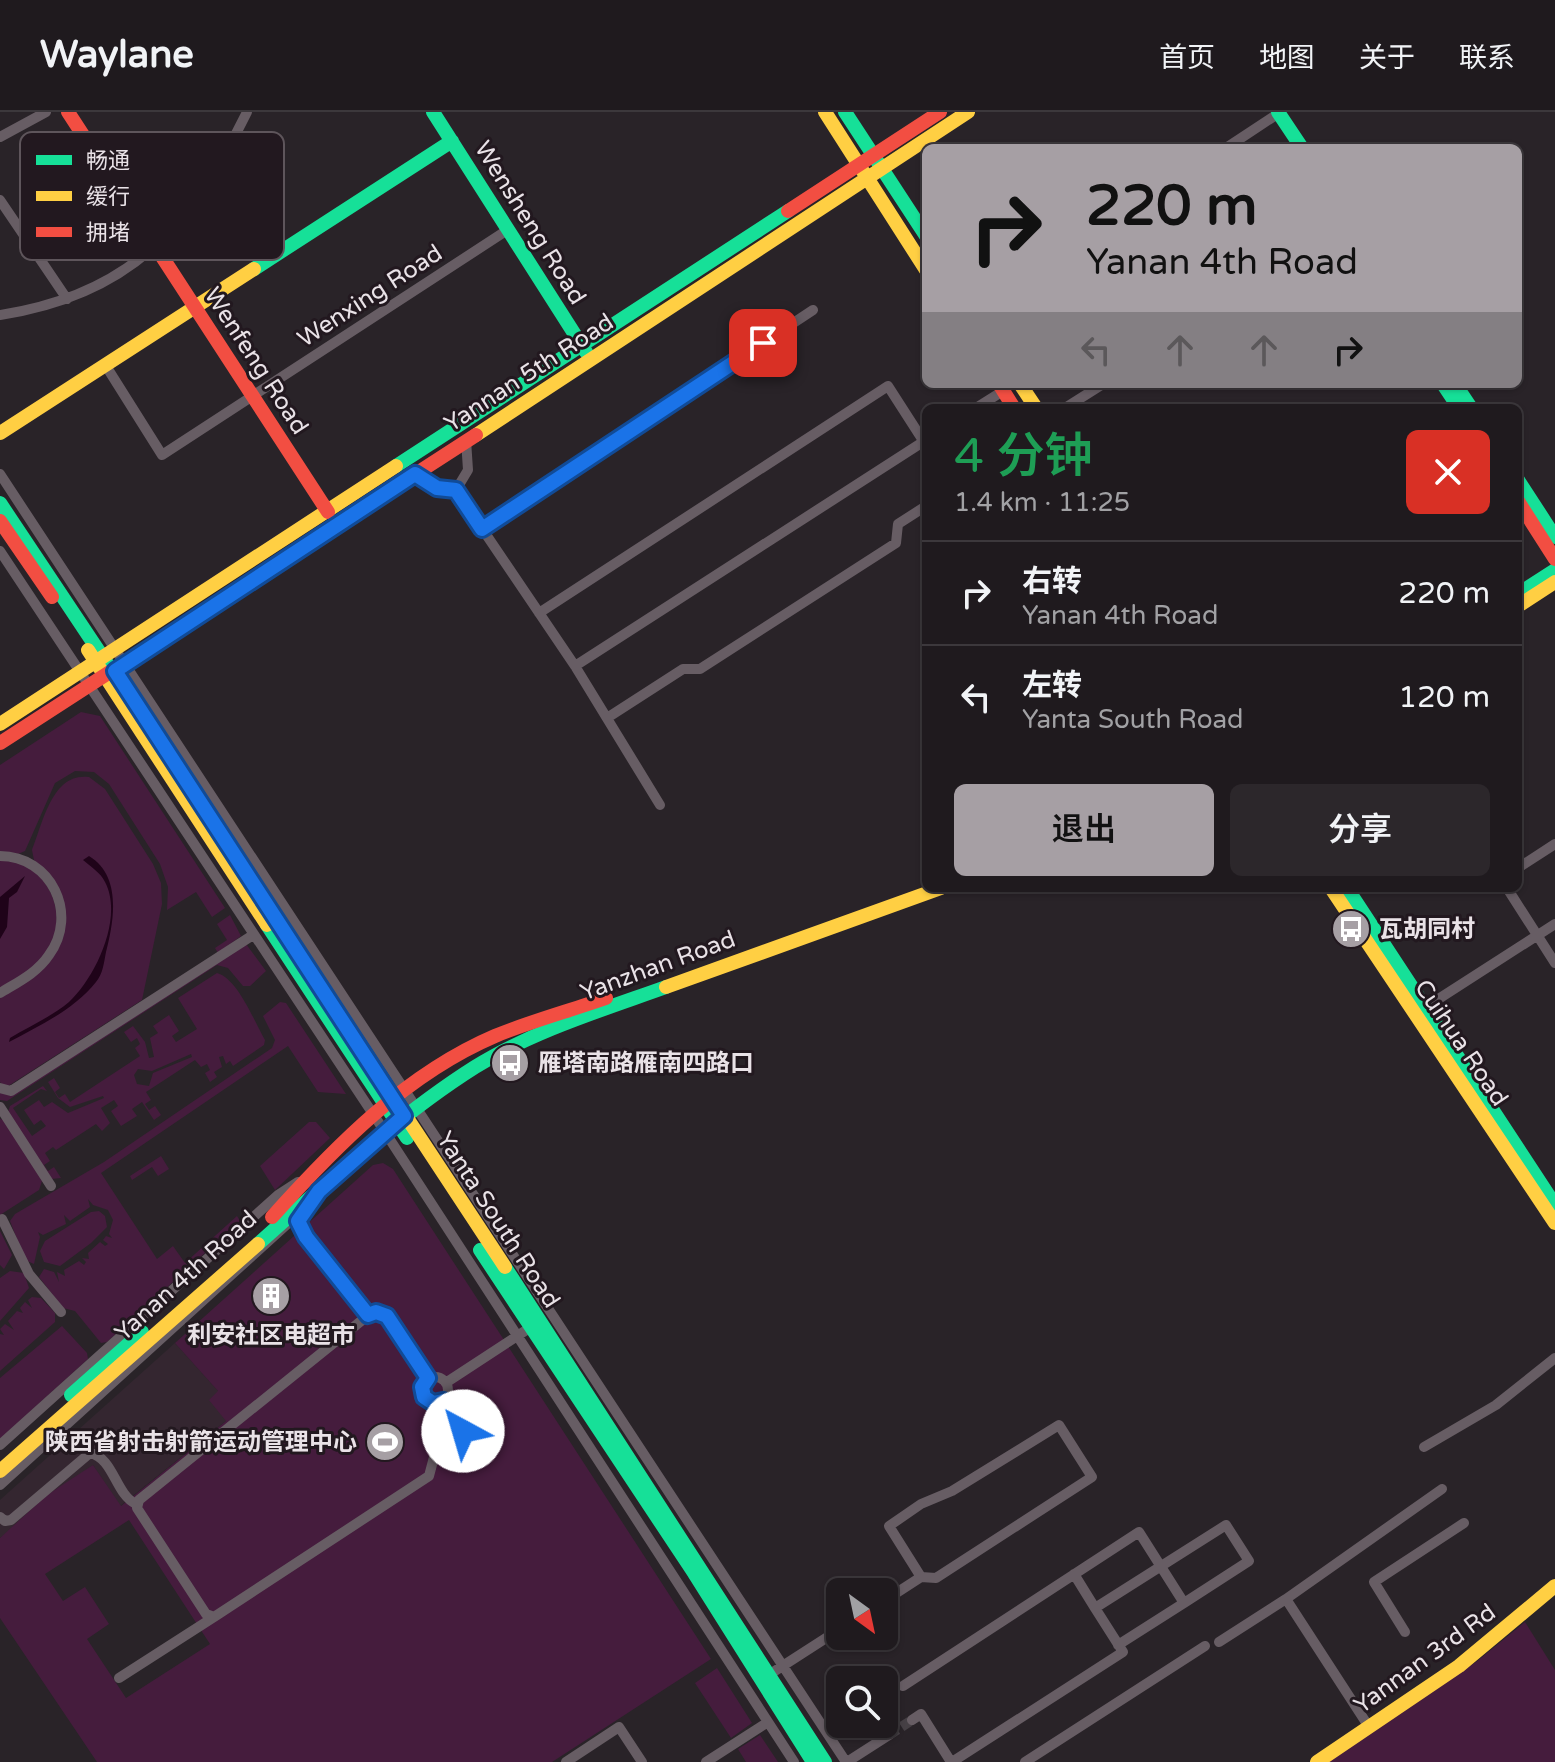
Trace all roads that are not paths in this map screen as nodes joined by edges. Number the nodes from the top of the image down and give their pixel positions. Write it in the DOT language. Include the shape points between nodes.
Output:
graph roads {
  1 [pos="46,112"];
  2 [pos="68,112"];
  3 [pos="247,112"];
  4 [pos="433,112"];
  5 [pos="825,112"];
  6 [pos="845,112"];
  7 [pos="940,112"];
  8 [pos="968,112"];
  9 [pos="1275,114"];
  10 [pos="81,132"];
  11 [pos="237,132"];
  12 [pos="0,137"];
  13 [pos="452,141"];
  14 [pos="1232,144"];
  15 [pos="1290,144"];
  16 [pos="1299,144"];
  17 [pos="873,155"];
  18 [pos="858,164"];
  19 [pos="882,168"];
  20 [pos="867,178"];
  21 [pos="0,200"];
  22 [pos="509,229"];
  23 [pos="20,230"];
  24 [pos="922,230"];
  25 [pos="284,250"];
  26 [pos="41,260"];
  27 [pos="137,260"];
  28 [pos="164,260"];
  29 [pos="269,260"];
  30 [pos="922,264"];
  31 [pos="67,299"];
  32 [pos="195,308"];
  33 [pos="813,310"];
  34 [pos="0,315"];
  35 [pos="581,345"];
  36 [pos="590,359"];
  37 [pos="106,366"];
  38 [pos="1001,388"];
  39 [pos="1097,388"];
  40 [pos="252,396"];
  41 [pos="981,404"];
  42 [pos="1071,404"];
  43 [pos="0,433"];
  44 [pos="922,437"];
  45 [pos="466,440"];
  46 [pos="922,443"];
  47 [pos="0,474"];
  48 [pos="415,474"];
  49 [pos="1522,486"];
  50 [pos="456,490"];
  51 [pos="0,503"];
  52 [pos="1522,507"];
  53 [pos="922,509"];
  54 [pos="328,512"];
  55 [pos="0,521"];
  56 [pos="482,529"];
  57 [pos="1555,537"];
  58 [pos="0,551"];
  59 [pos="1555,559"];
  60 [pos="1555,570"];
  61 [pos="1555,582"];
  62 [pos="1522,591"];
  63 [pos="1522,603"];
  64 [pos="539,613"];
  65 [pos="104,654"];
  66 [pos="575,666"];
  67 [pos="80,670"];
  68 [pos="115,671"];
  69 [pos="92,686"];
  70 [pos="607,718"];
  71 [pos="0,724"];
  72 [pos="0,743"];
  73 [pos="660,805"];
  74 [pos="1555,844"];
  75 [pos="0,856"];
  76 [pos="1522,865"];
  77 [pos="922,884"];
  78 [pos="258,888"];
  79 [pos="930,892"];
  80 [pos="1334,892"];
  81 [pos="1350,892"];
  82 [pos="1510,892"];
  83 [pos="233,905"];
  84 [pos="1555,924"];
  85 [pos="253,935"];
  86 [pos="1538,936"];
  87 [pos="1555,963"];
  88 [pos="0,993"];
  89 [pos="1426,1007"];
  90 [pos="0,1088"];
  91 [pos="396,1097"];
  92 [pos="418,1106"];
  93 [pos="0,1107"];
  94 [pos="373,1114"];
  95 [pos="395,1123"];
  96 [pos="307,1177"];
  97 [pos="51,1186"];
  98 [pos="319,1191"];
  99 [pos="1554,1215"];
  100 [pos="297,1218"];
  101 [pos="2,1219"];
  102 [pos="61,1312"];
  103 [pos="368,1315"];
  104 [pos="531,1327"];
  105 [pos="518,1337"];
  106 [pos="1555,1358"];
  107 [pos="428,1378"];
  108 [pos="447,1382"];
  109 [pos="445,1405"];
  110 [pos="463,1431"];
  111 [pos="0,1445"];
  112 [pos="1424,1447"];
  113 [pos="0,1459"];
  114 [pos="0,1471"];
  115 [pos="0,1485"];
  116 [pos="1442,1489"];
  117 [pos="136,1504"];
  118 [pos="0,1517"];
  119 [pos="1464,1523"];
  120 [pos="1160,1566"];
  121 [pos="1074,1574"];
  122 [pos="921,1577"];
  123 [pos="1555,1586"];
  124 [pos="898,1592"];
  125 [pos="1286,1599"];
  126 [pos="1184,1603"];
  127 [pos="1095,1608"];
  128 [pos="214,1617"];
  129 [pos="1405,1632"];
  130 [pos="826,1638"];
  131 [pos="1219,1642"];
  132 [pos="1118,1645"];
  133 [pos="1205,1646"];
  134 [pos="783,1666"];
  135 [pos="119,1678"];
  136 [pos="764,1678"];
  137 [pos="903,1686"];
  138 [pos="912,1720"];
  139 [pos="768,1722"];
  140 [pos="1369,1727"];
  141 [pos="884,1738"];
  142 [pos="566,1762"];
  143 [pos="642,1762"];
  144 [pos="706,1762"];
  145 [pos="794,1762"];
  146 [pos="813,1762"];
  147 [pos="825,1762"];
  148 [pos="846,1762"];
  149 [pos="951,1762"];
  150 [pos="1025,1762"];
  151 [pos="1317,1762"];
  1 -- 12 [label="street"];
  2 -- 10 [label="main road, Wenfeng Road"];
  3 -- 11 [label="street"];
  4 -- 13 [label="main road, Wensheng Road"];
  5 -- 18 [label="main road"];
  6 -- 17 [label="main road"];
  7 -- 17 [label="main road, Yannan 5th Road"];
  8 -- 19 [label="main road, Yannan 5th Road"];
  9 -- 14 [label="street"];
  9 -- 15 [label="main road"];
  9 -- 16 [label="main road"];
  13 -- 22 [label="main road, Wensheng Road"];
  13 -- 25 [label="main road"];
  17 -- 18 [label="main road, Yannan 5th Road"];
  17 -- 19 [label="main road"];
  18 -- 20 [label="main road"];
  18 -- 35 [label="main road, Yannan 5th Road"];
  19 -- 20 [label="main road, Yannan 5th Road"];
  19 -- 24 [label="main road"];
  20 -- 30 [label="main road"];
  20 -- 36 [label="main road, Yannan 5th Road"];
  21 -- 23 [label="street"];
  22 -- 35 [label="main road, Wensheng Road"];
  22 -- 40 [label="street, Wenxing Road"];
  26 -- 31 [label="street"];
  27 -- 31 [label="street" via="96,289"];
  28 -- 32 [label="main road, Wenfeng Road"];
  29 -- 32 [label="main road"];
  31 -- 34 [label="street"];
  32 -- 37 [label="main road"];
  32 -- 40 [label="main road, Wenfeng Road"];
  33 -- 56 [label="street"];
  35 -- 36 [label="main road, Wensheng Road"];
  35 -- 54 [label="main road, Yannan 5th Road"];
  36 -- 45 [label="main road, Yannan 5th Road"];
  37 -- 40 [label="street, Wenxing Road" via="162,455"];
  37 -- 43 [label="main road"];
  38 -- 41 [label="street"];
  39 -- 42 [label="street"];
  40 -- 54 [label="main road, Wenfeng Road"];
  44 -- 64 [label="street" via="888,386"];
  45 -- 48 [label="main road, Yannan 5th Road"];
  45 -- 50 [label="street" via="468,470"];
  46 -- 66 [label="street"];
  47 -- 65 [label="street"];
  48 -- 50 [label="street" via="437,488"];
  48 -- 68 [label="main road, Yannan 5th Road"];
  49 -- 57 [label="main road"];
  50 -- 56 [label="street"];
  51 -- 65 [label="main road, Yanta South Road"];
  52 -- 59 [label="main road"];
  53 -- 70 [label="street" via="898,524 896,543 700,669 683,669"];
  54 -- 65 [label="main road, Yannan 5th Road"];
  55 -- 65 [label="main road, Yanta South Road"];
  56 -- 64 [label="street"];
  58 -- 67 [label="street"];
  60 -- 62 [label="main road"];
  61 -- 63 [label="main road"];
  64 -- 66 [label="street"];
  65 -- 67 [label="main road, Yannan 5th Road"];
  65 -- 68 [label="main road, Yanta South Road"];
  66 -- 70 [label="street"];
  67 -- 69 [label="street"];
  67 -- 71 [label="main road, Yannan 5th Road"];
  68 -- 69 [label="main road, Yannan 5th Road"];
  68 -- 78 [label="main road, Yanta South Road"];
  68 -- 78 [label="street"];
  69 -- 72 [label="main road, Yannan 5th Road"];
  69 -- 83 [label="street"];
  70 -- 73 [label="street"];
  74 -- 76 [label="street"];
  75 -- 88 [label="street" via="21,859 43,872 56,891 62,914 48,957"];
  77 -- 91 [label="main road, Yanzhan Road" via="506,1031 470,1047"];
  78 -- 83 [label="street"];
  78 -- 91 [label="main road, Yanta South Road"];
  78 -- 91 [label="street"];
  79 -- 92 [label="main road, Yanzhan Road" via="563,1024 477,1066"];
  80 -- 99 [label="main road, Cuihua Road"];
  81 -- 89 [label="main road, Cuihua Road"];
  82 -- 86 [label="street"];
  83 -- 85 [label="street"];
  84 -- 86 [label="street"];
  85 -- 90 [label="street" via="11,1091"];
  85 -- 94 [label="street"];
  86 -- 87 [label="street"];
  86 -- 89 [label="street"];
  89 -- 99 [label="main road, Cuihua Road"];
  91 -- 92 [label="street"];
  91 -- 94 [label="main road, Yanan 4th Road"];
  91 -- 95 [label="main road, Yanta South Road"];
  92 -- 95 [label="main road, Yanzhan Road"];
  92 -- 134 [label="street"];
  93 -- 97 [label="street"];
  94 -- 95 [label="street"];
  94 -- 96 [label="main road, Yanan 4th Road"];
  95 -- 98 [label="main road, Yanan 4th Road"];
  95 -- 104 [label="main road, Yanta South Road"];
  95 -- 105 [label="street"];
  95 -- 136 [label="main road, Yanta South Road" via="703,1570"];
  96 -- 111 [label="street" via="278,1195"];
  96 -- 113 [label="main road, Yanan 4th Road" via="280,1210"];
  98 -- 100 [label="street"];
  98 -- 114 [label="main road, Yanan 4th Road"];
  100 -- 103 [label="street"];
  100 -- 115 [label="street"];
  101 -- 102 [label="street" via="29,1274"];
  103 -- 107 [label="street" via="387,1316"];
  103 -- 117 [label="street"];
  104 -- 105 [label="street"];
  104 -- 136 [label="main road, Yanta South Road"];
  105 -- 108 [label="street"];
  105 -- 139 [label="street"];
  106 -- 112 [label="street" via="1496,1405"];
  107 -- 108 [label="street" via="438,1376"];
  107 -- 109 [label="street" via="422,1387 424,1397"];
  108 -- 109 [label="street"];
  109 -- 110 [label="street"];
  109 -- 128 [label="street" via="429,1476"];
  116 -- 125 [label="street"];
  117 -- 118 [label="street" via="100,1457 90,1453 11,1520"];
  117 -- 128 [label="street" via="206,1614"];
  119 -- 129 [label="street" via="1374,1582"];
  120 -- 121 [label="street" via="1139,1532"];
  120 -- 126 [label="street"];
  120 -- 126 [label="street" via="1226,1525 1249,1561"];
  120 -- 127 [label="street"];
  121 -- 127 [label="street"];
  121 -- 137 [label="street"];
  122 -- 122 [label="street" via="936,1578 1092,1477 1059,1425 889,1526"];
  122 -- 124 [label="street"];
  123 -- 140 [label="main road, Yannan 3rd Rd" via="1459,1666"];
  125 -- 131 [label="street"];
  125 -- 140 [label="street"];
  126 -- 132 [label="street"];
  127 -- 132 [label="street"];
  128 -- 135 [label="street"];
  130 -- 134 [label="street"];
  132 -- 149 [label="street" via="1123,1652"];
  133 -- 150 [label="street"];
  134 -- 136 [label="street"];
  134 -- 148 [label="street"];
  136 -- 146 [label="main road, Yanta South Road"];
  136 -- 147 [label="main road, Yanta South Road"];
  138 -- 149 [label="street" via="921,1714"];
  139 -- 144 [label="street"];
  139 -- 145 [label="street"];
  140 -- 151 [label="main road, Yannan 3rd Rd"];
  141 -- 148 [label="street"];
  142 -- 143 [label="street" via="619,1727"];
}
